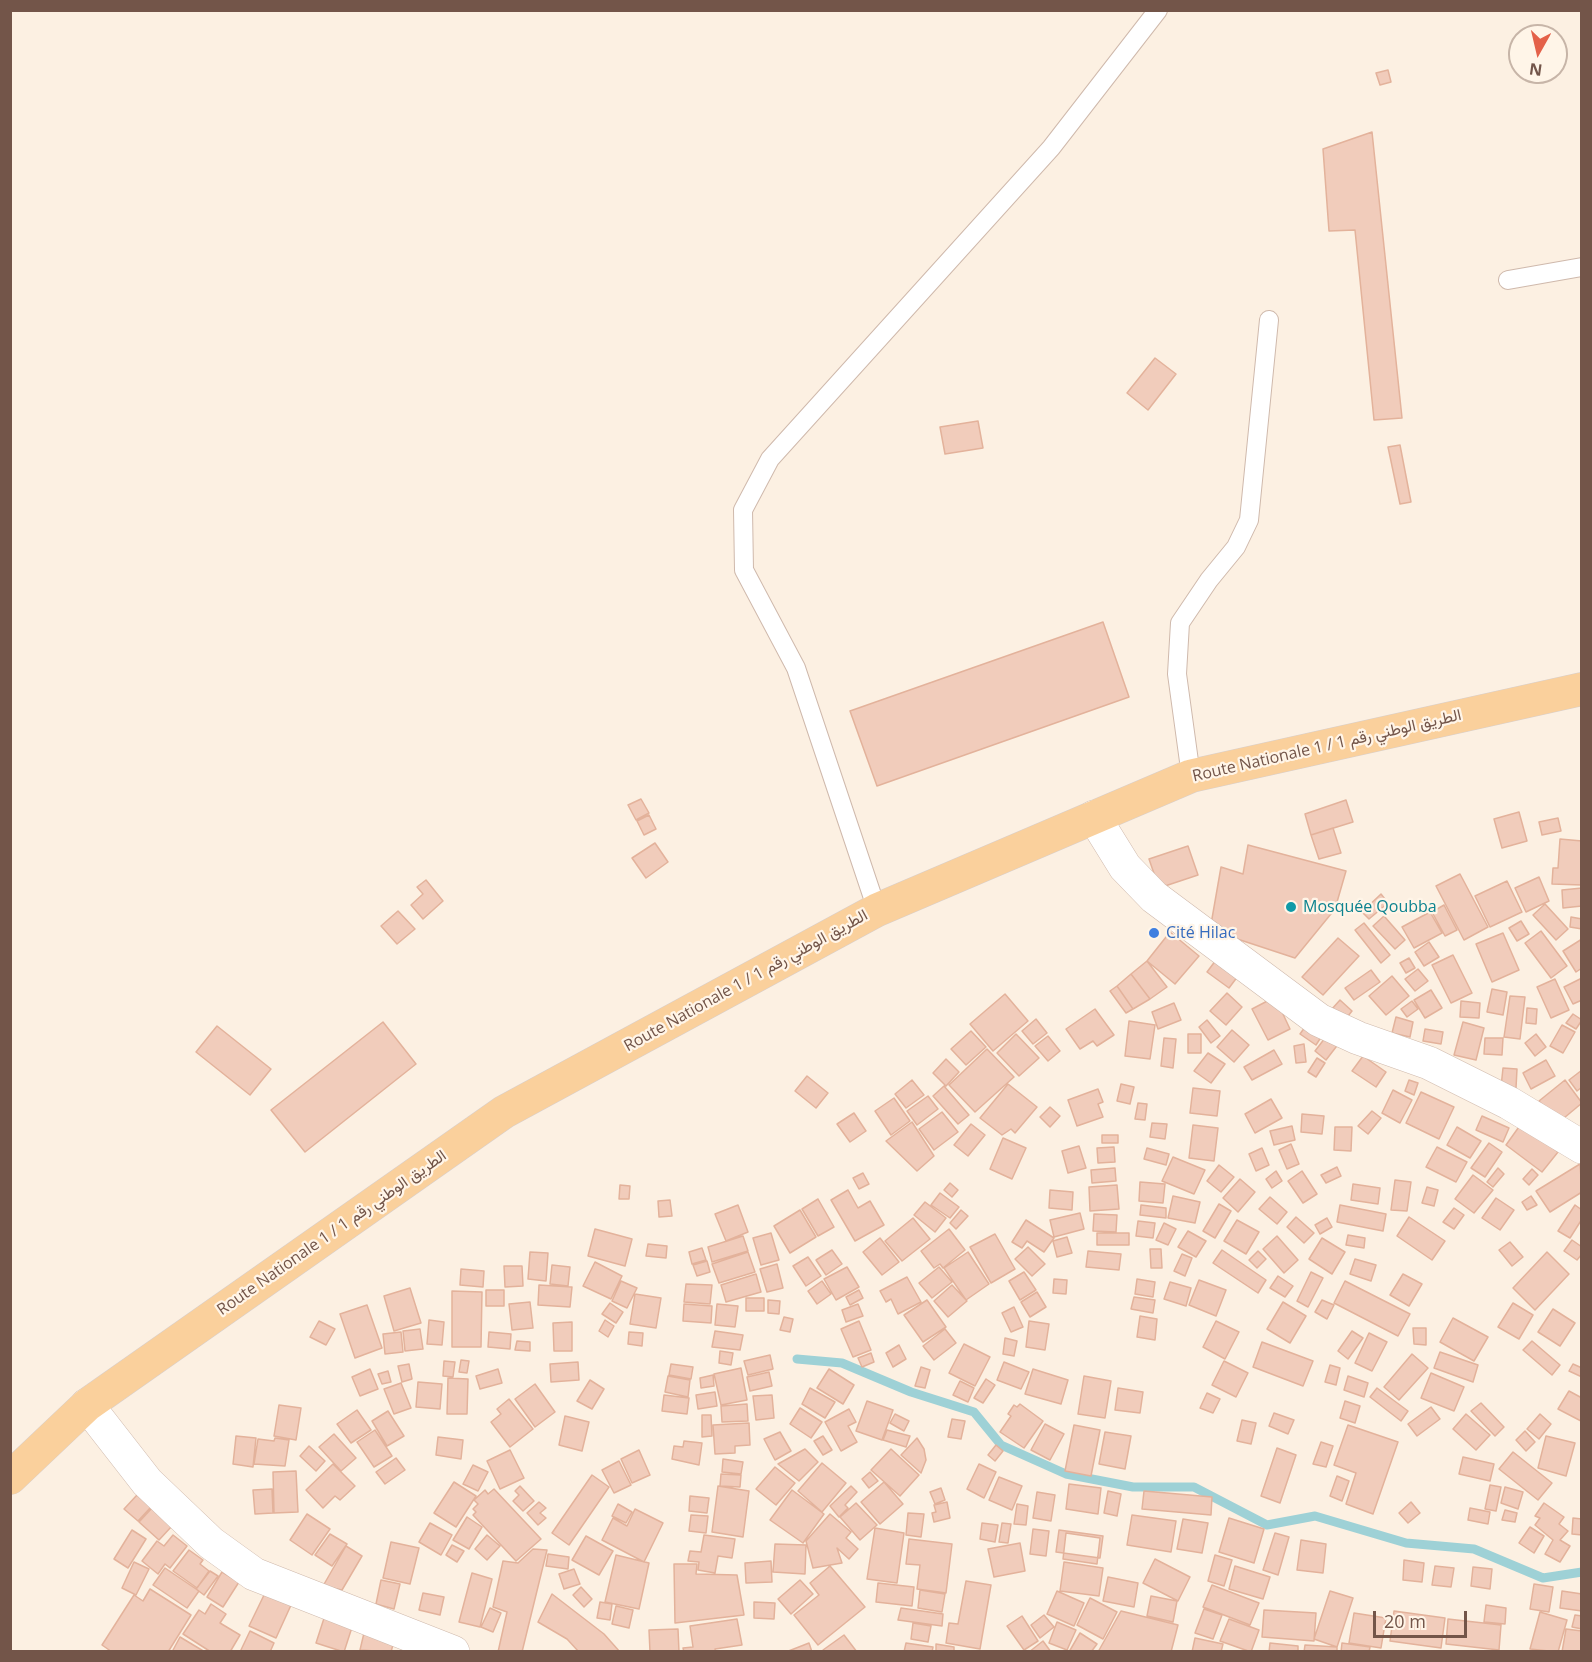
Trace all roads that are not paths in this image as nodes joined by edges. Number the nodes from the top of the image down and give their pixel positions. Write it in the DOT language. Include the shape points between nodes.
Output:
graph roads {
  1 [pos="1158,10"];
  2 [pos="1581,267"];
  3 [pos="1508,280"];
  4 [pos="1269,320"];
  5 [pos="1581,689"];
  6 [pos="1191,776"];
  7 [pos="1095,817"];
  8 [pos="877,910"];
  9 [pos="1581,1147"];
  10 [pos="87,1405"];
  11 [pos="10,1478"];
  12 [pos="453,1652"];
  1 -- 8 [label="lane" via="1051,148 770,459 743,510 744,570 796,668"];
  2 -- 3 [label="lane"];
  4 -- 6 [label="lane" via="1249,520 1236,547 1180,623 1177,674"];
  5 -- 6 [label="main road, Route Nationale 1 / الطريق الوطني رقم 1"];
  6 -- 7 [label="main road, Route Nationale 1 / الطريق الوطني رقم 1"];
  7 -- 8 [label="main road, Route Nationale 1 / الطريق الوطني رقم 1"];
  7 -- 9 [label="street" via="1125,867 1154,897 1318,1020 1429,1063 1509,1103"];
  8 -- 10 [label="main road, Route Nationale 1 / الطريق الوطني رقم 1" via="504,1112"];
  10 -- 11 [label="main road, Route Nationale 1 / الطريق الوطني رقم 1"];
  10 -- 12 [label="street" via="147,1482 211,1543 254,1574"];
}
